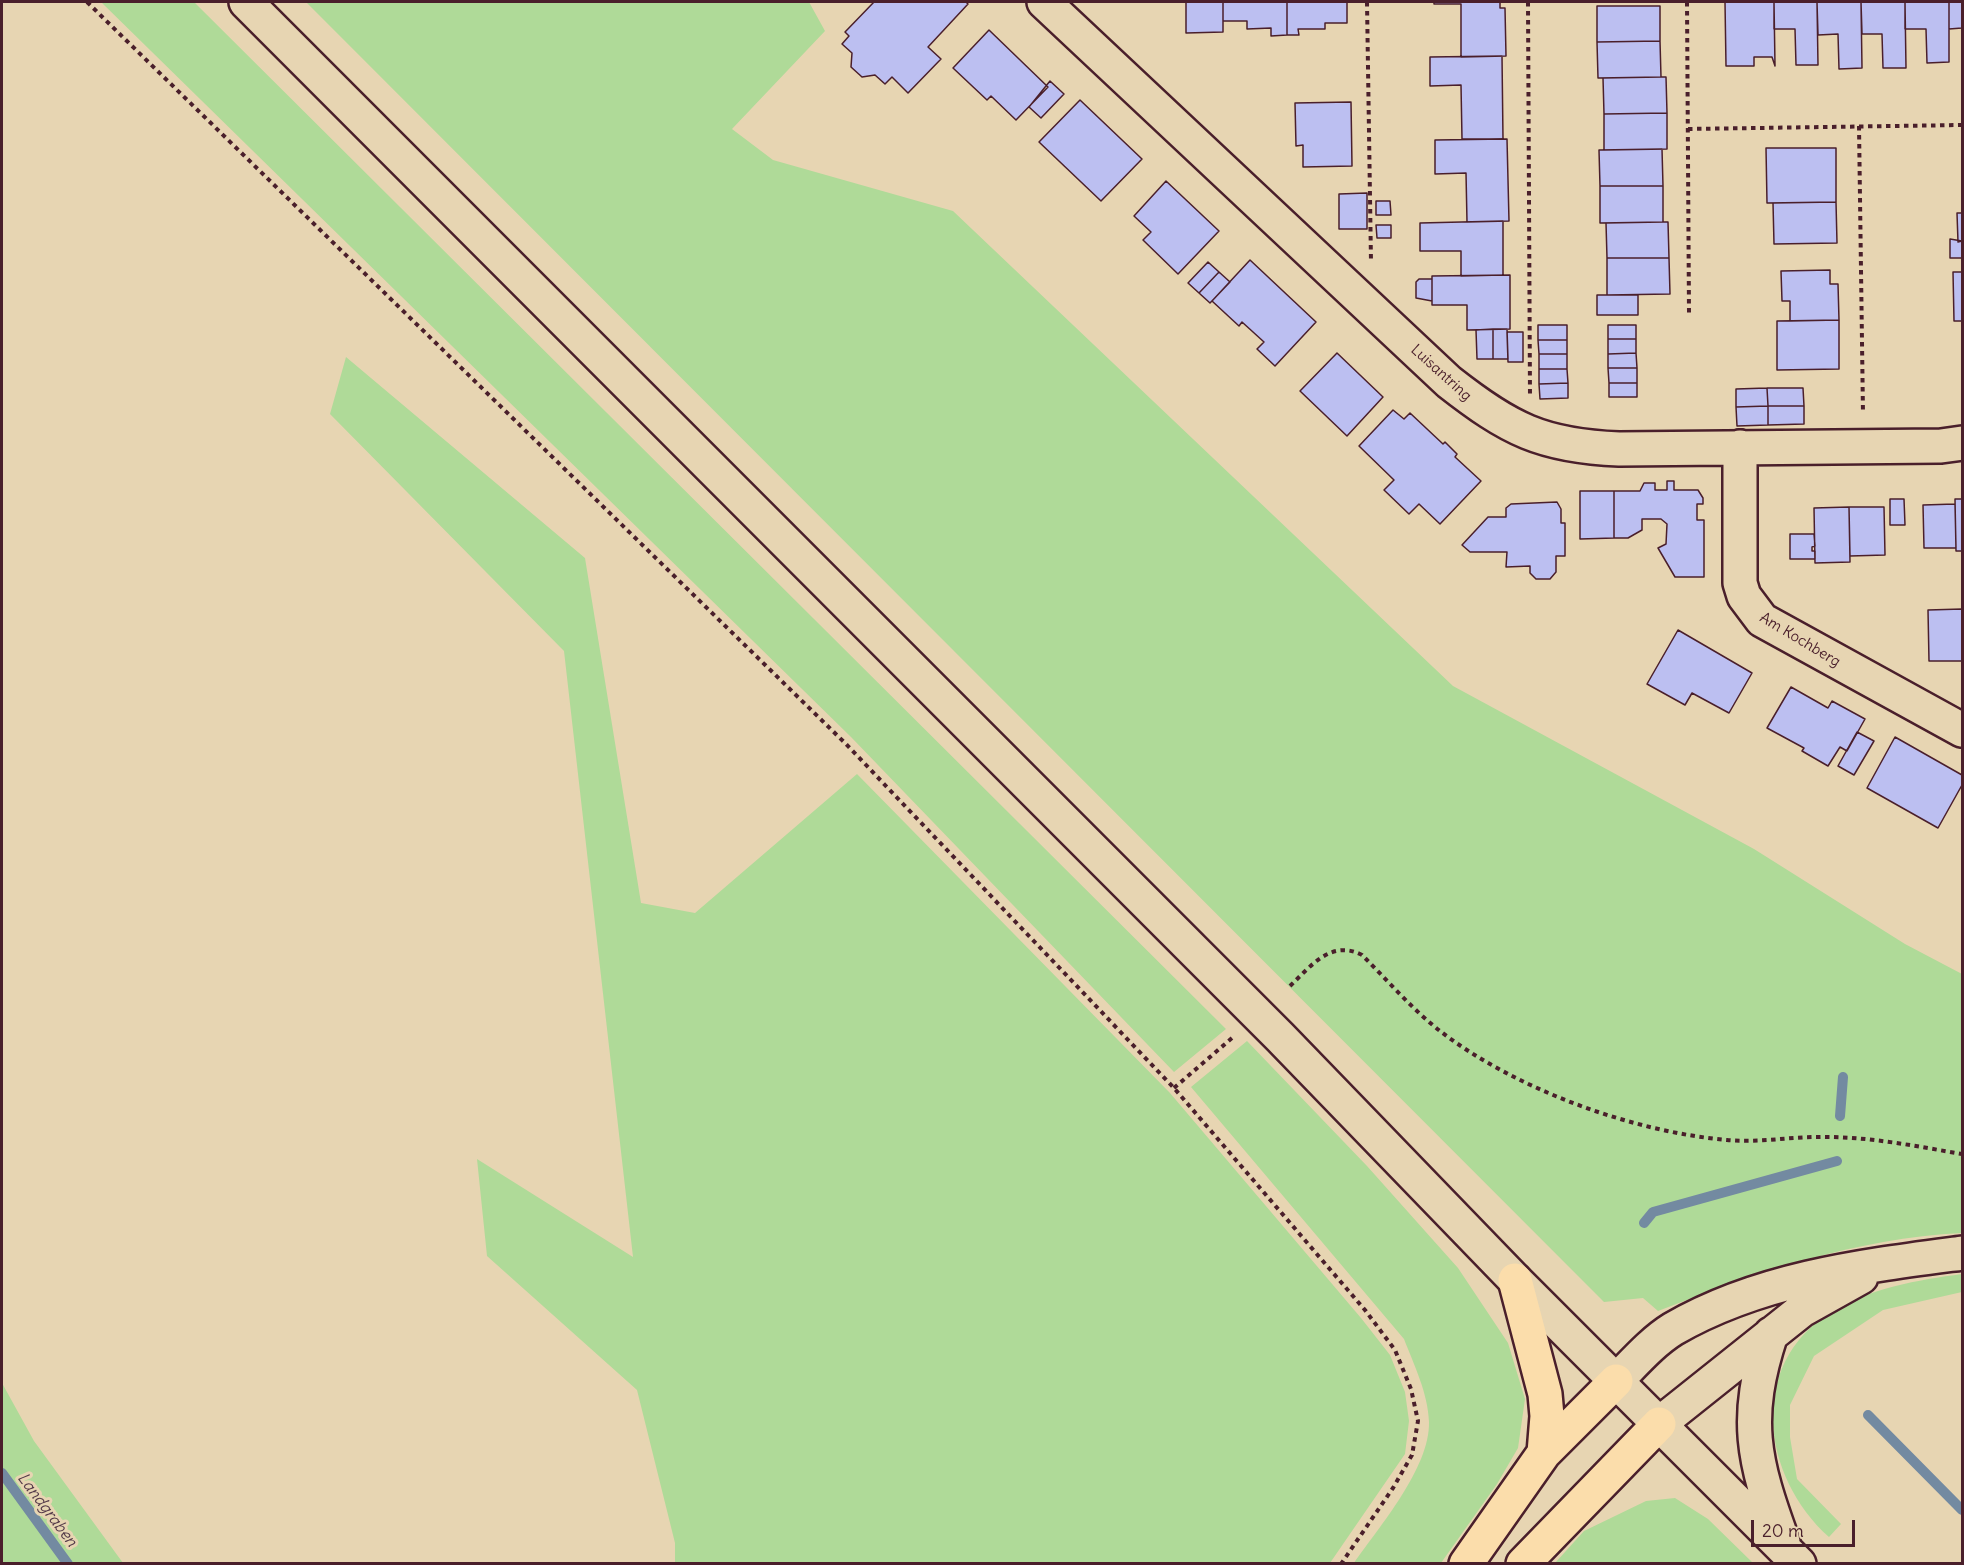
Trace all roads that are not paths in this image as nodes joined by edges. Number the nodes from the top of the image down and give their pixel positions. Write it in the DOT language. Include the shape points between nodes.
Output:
graph roads {
  1 [pos="246,2"];
  2 [pos="1044,2"];
  3 [pos="1962,444"];
  4 [pos="1740,447"];
  5 [pos="1962,730"];
  6 [pos="1962,1253"];
  7 [pos="1884,1264"];
  8 [pos="1515,1280"];
  9 [pos="1771,1334"];
  10 [pos="1616,1381"];
  11 [pos="1659,1424"];
  12 [pos="1544,1454"];
  13 [pos="1793,1558"];
  14 [pos="1466,1563"];
  15 [pos="1523,1563"];
  1 -- 8 [label="main road" via="1263,1020"];
  2 -- 4 [label="main road, Luisantring" via="1449,382 1489,414 1552,442 1590,448"];
  3 -- 4 [label="main road, Luisantring"];
  4 -- 5 [label="main road, Am Kochberg" via="1740,583 1751,609 1762,621"];
  6 -- 7 [label="main road"];
  7 -- 9 [label="main road" via="1802,1310"];
  7 -- 10 [label="main road" via="1791,1280 1719,1306 1672,1330"];
  8 -- 10 [label="main road"];
  8 -- 12 [label="highway" via="1545,1394"];
  9 -- 11 [label="main road"];
  9 -- 13 [label="main road" via="1759,1369 1753,1423 1758,1465"];
  10 -- 11 [label="main road"];
  10 -- 12 [label="highway"];
  11 -- 13 [label="main road"];
  11 -- 15 [label="highway"];
  12 -- 14 [label="highway"];
}
